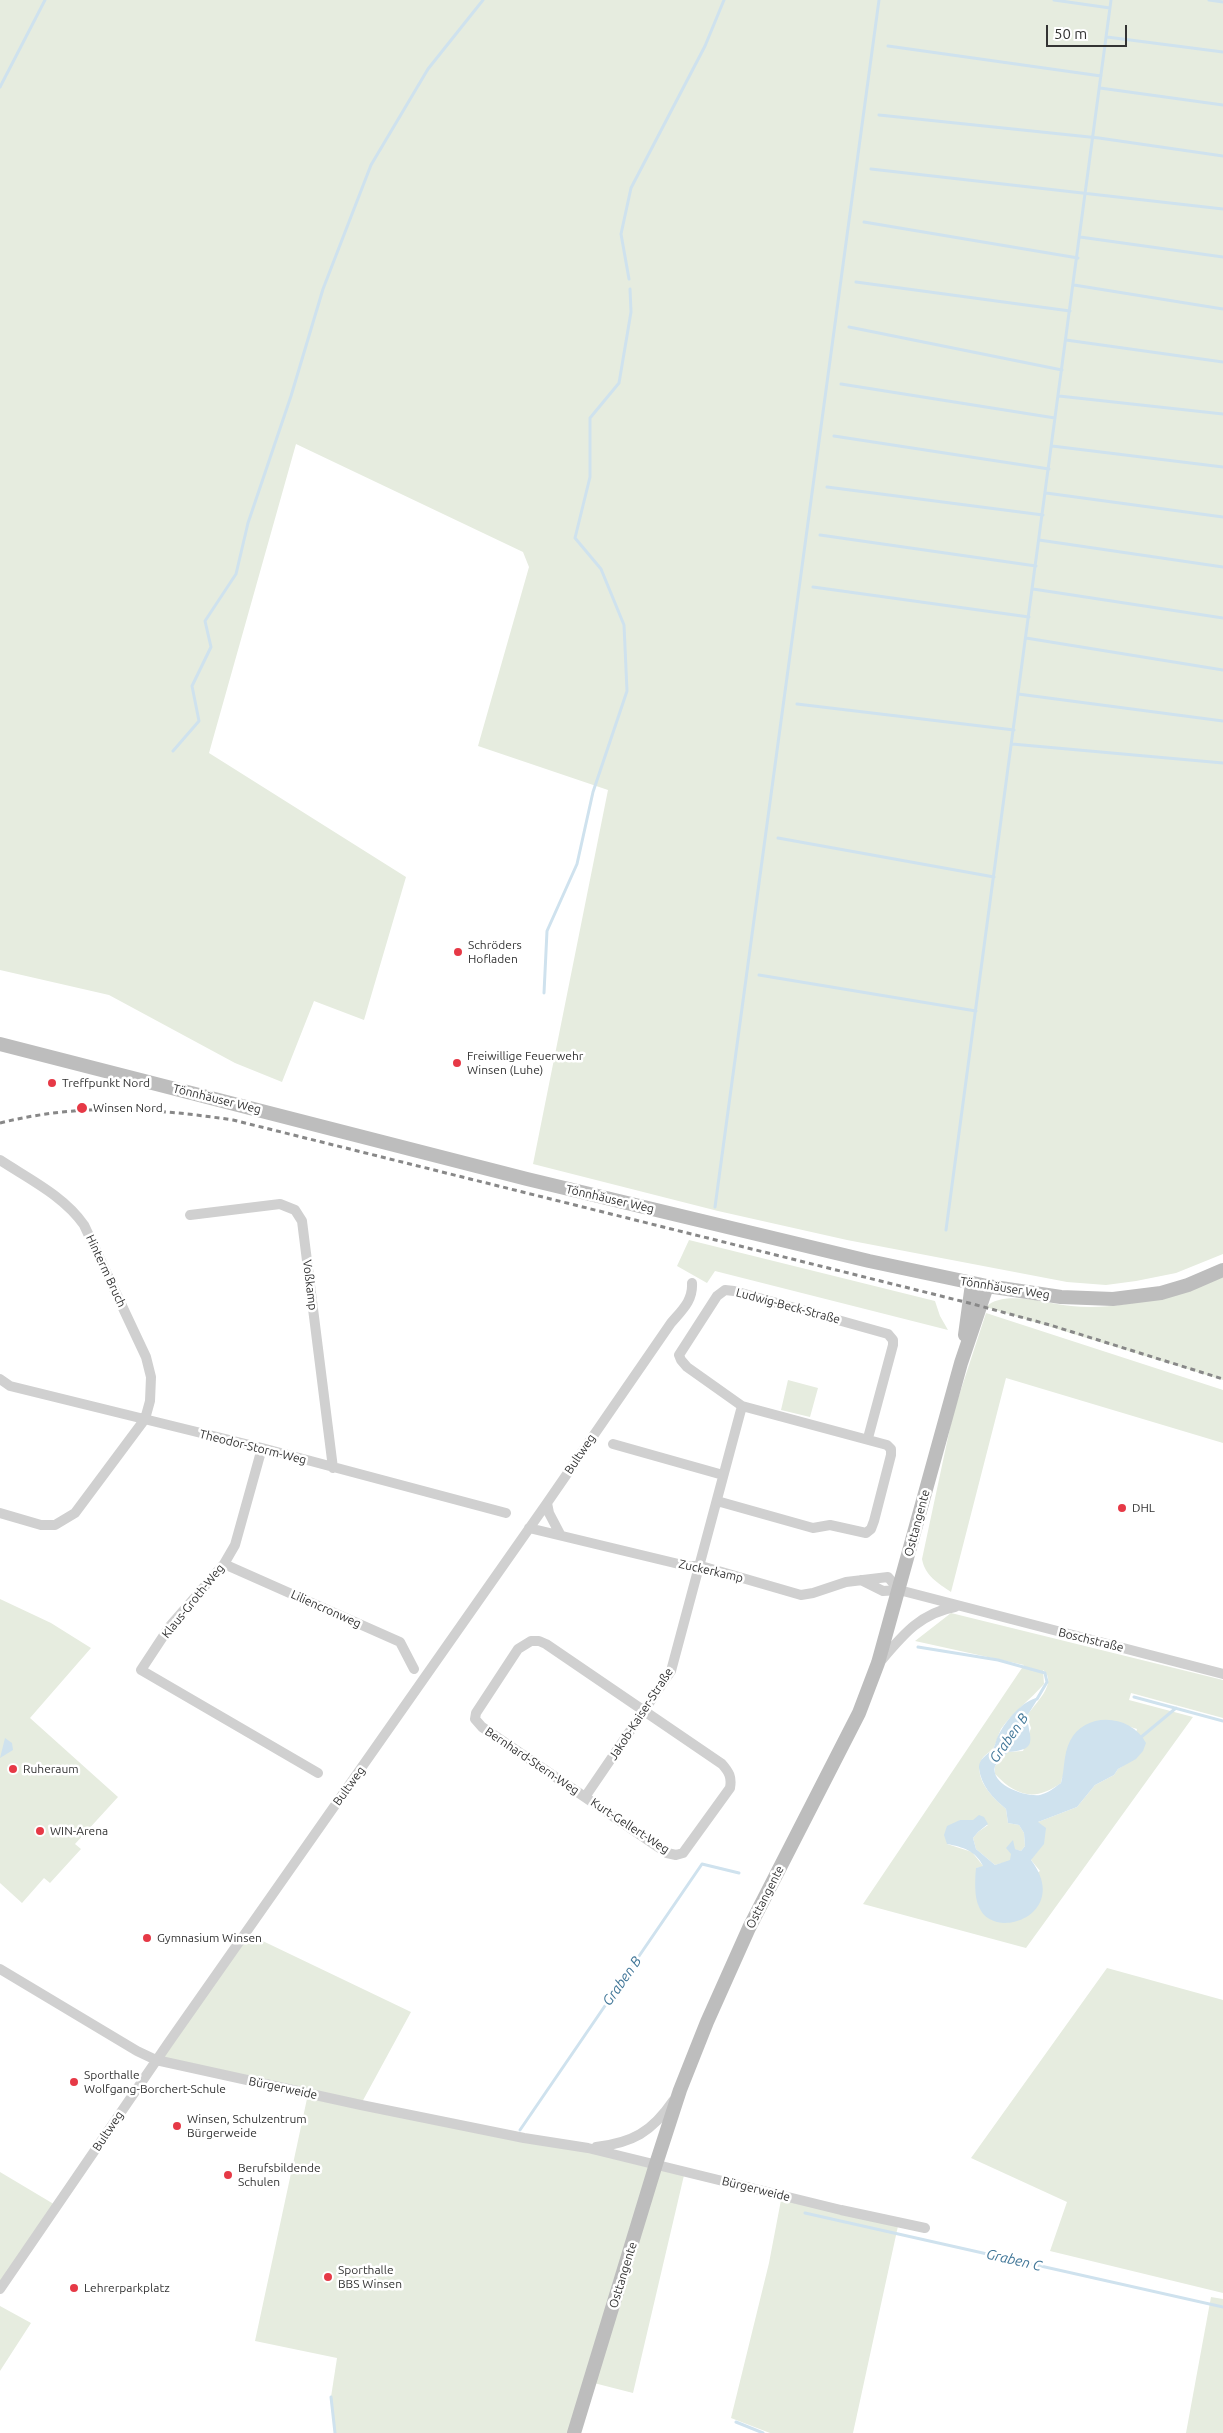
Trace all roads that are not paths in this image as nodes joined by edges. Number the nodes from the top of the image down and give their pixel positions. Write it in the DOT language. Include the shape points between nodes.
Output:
graph roads {
  1 [pos="0,1044"];
  2 [pos="0,1160"];
  3 [pos="190,1215"];
  4 [pos="1223,1270"];
  5 [pos="692,1283"];
  6 [pos="972,1284"];
  7 [pos="987,1286"];
  8 [pos="961,1363"];
  9 [pos="0,1379"];
  10 [pos="742,1406"];
  11 [pos="145,1420"];
  12 [pos="868,1438"];
  13 [pos="613,1444"];
  14 [pos="262,1448"];
  15 [pos="333,1468"];
  16 [pos="723,1475"];
  17 [pos="717,1501"];
  18 [pos="547,1503"];
  19 [pos="0,1513"];
  20 [pos="506,1513"];
  21 [pos="529,1528"];
  22 [pos="560,1534"];
  23 [pos="224,1564"];
  24 [pos="701,1566"];
  25 [pos="899,1590"];
  26 [pos="958,1606"];
  27 [pos="878,1663"];
  28 [pos="414,1669"];
  29 [pos="1223,1674"];
  30 [pos="644,1712"];
  31 [pos="318,1773"];
  32 [pos="585,1797"];
  33 [pos="0,1969"];
  34 [pos="156,2060"];
  35 [pos="680,2090"];
  36 [pos="588,2148"];
  37 [pos="656,2164"];
  38 [pos="925,2228"];
  39 [pos="0,2289"];
  40 [pos="574,2433"];
  1 -- 6 [label="main road, Tönnhäuser Weg" via="527,1179"];
  2 -- 11 [label="street, Hinterm Bruch" via="63,1201 84,1225 146,1356 151,1377"];
  3 -- 15 [label="street, Voßkamp" via="280,1204 295,1210 302,1222"];
  4 -- 7 [label="main road, Tönnhäuser Weg" via="1161,1293 1113,1299 1062,1297"];
  5 -- 18 [label="street, Bultweg" via="692,1294 686,1307 665,1330"];
  6 -- 7 [label="main road, Tönnhäuser Weg"];
  6 -- 8 [label="main road, Osttangente"];
  7 -- 8 [label="main road, Osttangente"];
  8 -- 25 [label="main road, Osttangente"];
  9 -- 11 [label="street, Theodor-Storm-Weg" via="10,1386"];
  10 -- 12 [label="street"];
  10 -- 12 [label="street, Ludwig-Beck-Straße" via="687,1367 679,1354 717,1296 725,1290 888,1334 893,1345"];
  10 -- 16 [label="street"];
  11 -- 14 [label="street, Theodor-Storm-Weg"];
  11 -- 19 [label="street" via="76,1513 66,1520 55,1525 41,1525"];
  12 -- 17 [label="street" via="892,1449 874,1521 866,1533 830,1525 813,1528"];
  13 -- 16 [label="street"];
  14 -- 15 [label="street, Theodor-Storm-Weg"];
  14 -- 23 [label="street, Klaus-Groth-Weg" via="245,1515 235,1545"];
  15 -- 20 [label="street, Theodor-Storm-Weg"];
  16 -- 17 [label="street"];
  17 -- 24 [label="street"];
  18 -- 21 [label="street, Bultweg"];
  18 -- 22 [label="street"];
  21 -- 22 [label="street, Zuckerkamp"];
  21 -- 34 [label="street, Bultweg"];
  22 -- 24 [label="street, Zuckerkamp" via="687,1566"];
  23 -- 28 [label="street, Liliencronweg" via="400,1642"];
  23 -- 31 [label="street, Klaus-Groth-Weg" via="170,1626 141,1670"];
  24 -- 25 [label="street, Zuckerkamp" via="800,1595 861,1580 883,1592"];
  24 -- 30 [label="street, Jakob-Kaiser-Straße" via="671,1670"];
  25 -- 26 [label="street, Boschstraße"];
  25 -- 27 [label="main road, Osttangente"];
  26 -- 27 [label="street" via="927,1616 909,1629"];
  26 -- 29 [label="street, Boschstraße"];
  27 -- 35 [label="main road, Osttangente" via="856,1720 726,1978"];
  30 -- 32 [label="street, Jakob-Kaiser-Straße"];
  30 -- 32 [label="street, Kurt-Gellert-Weg" via="722,1764 732,1780 730,1788 689,1848 676,1855 667,1853"];
  30 -- 32 [label="street, Bernhard-Stern-Weg" via="546,1644 531,1641 518,1650 476,1713 475,1720"];
  33 -- 34 [label="street, Bürgerweide"];
  34 -- 36 [label="street, Bürgerweide" via="354,2104"];
  34 -- 39 [label="street, Bultweg"];
  35 -- 36 [label="street, Bürgerweide" via="666,2112 642,2134 628,2141"];
  35 -- 37 [label="main road, Osttangente"];
  36 -- 37 [label="street, Bürgerweide"];
  37 -- 38 [label="street, Bürgerweide"];
  37 -- 40 [label="main road, Osttangente"];
}
